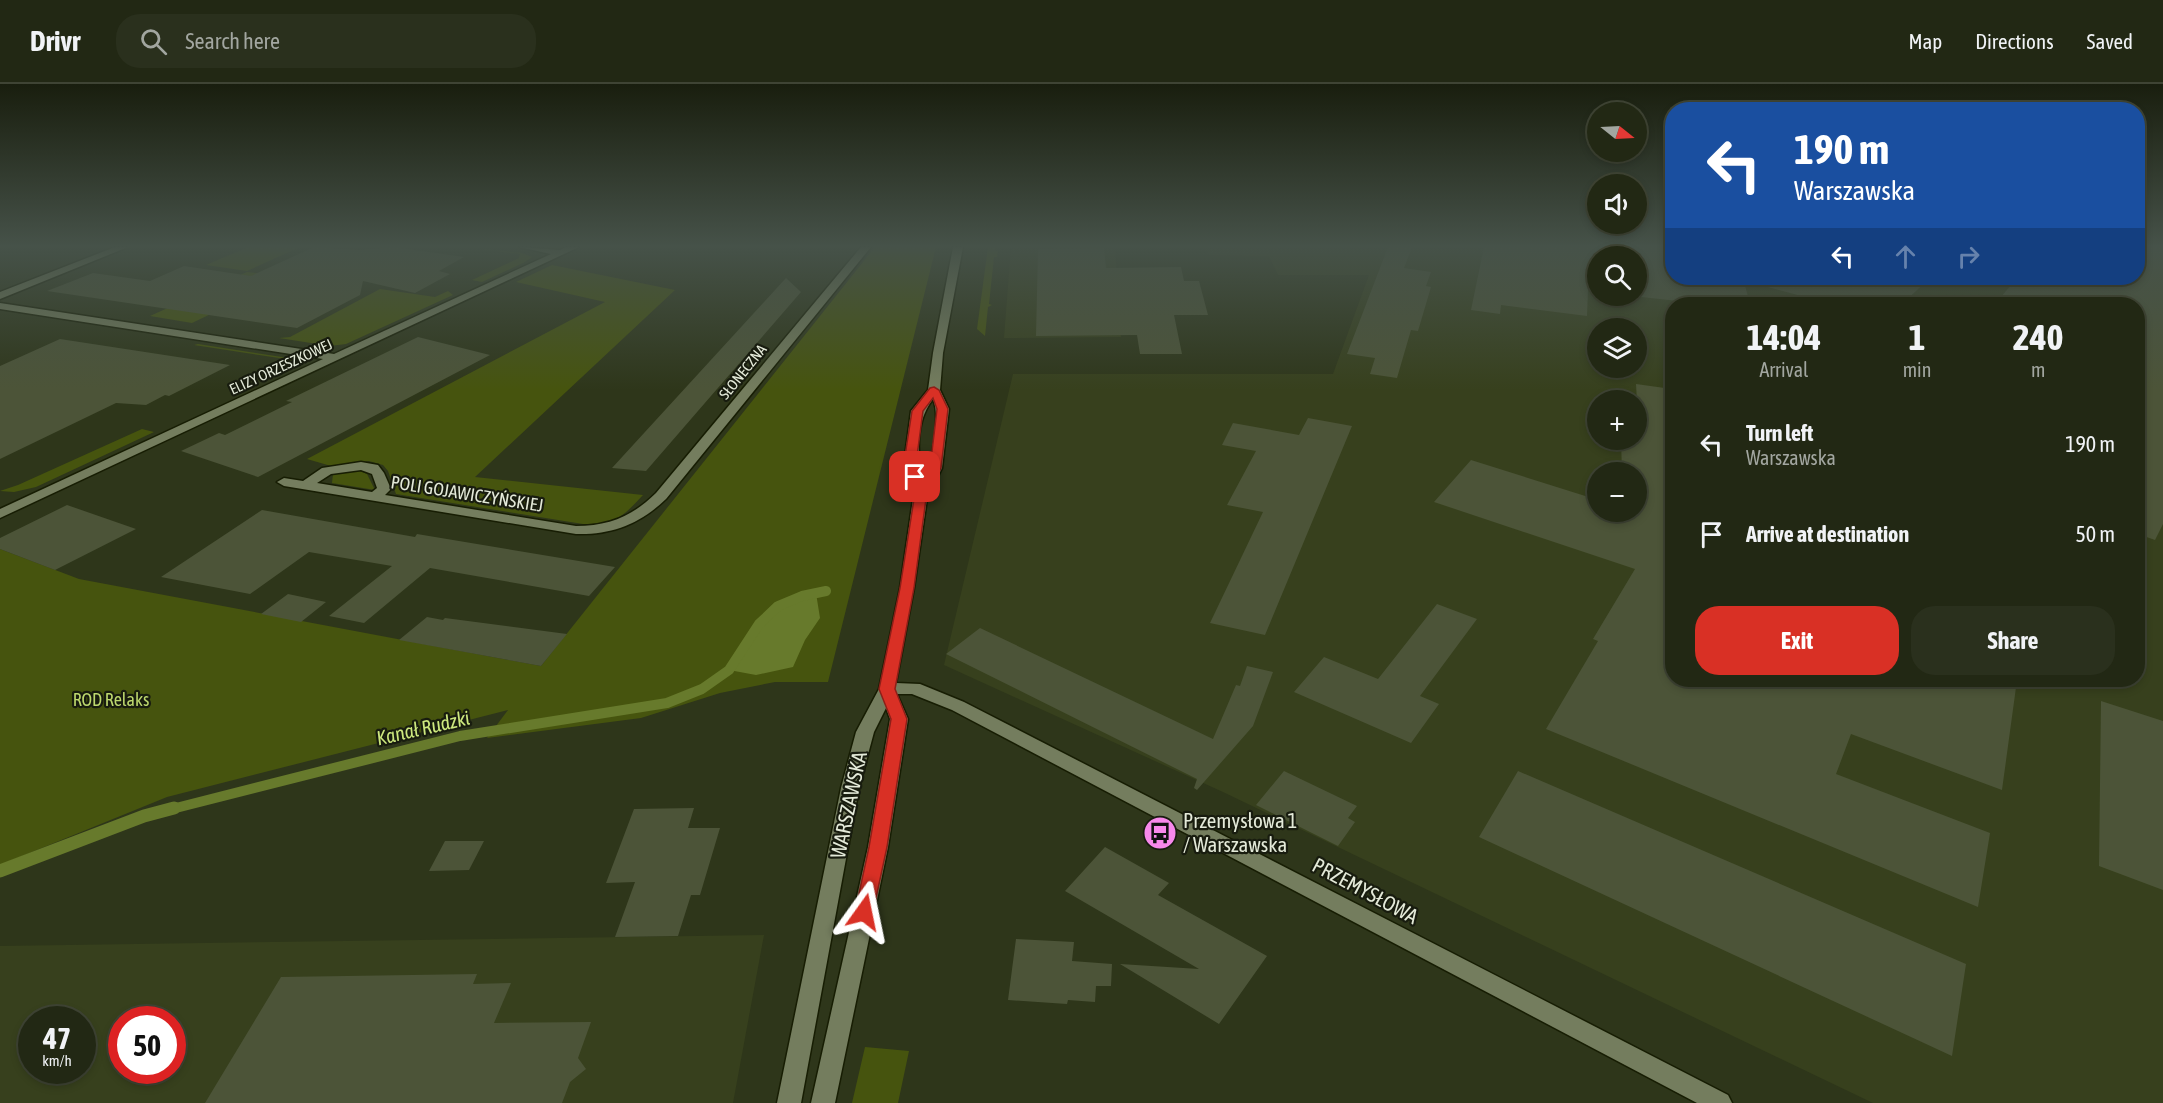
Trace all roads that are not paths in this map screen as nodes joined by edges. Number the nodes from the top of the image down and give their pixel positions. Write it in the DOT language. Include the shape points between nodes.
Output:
graph roads {
  1 [pos="472,295"];
  2 [pos="827,295"];
  3 [pos="949,295"];
  4 [pos="0,306"];
  5 [pos="336,358"];
  6 [pos="934,390"];
  7 [pos="284,482"];
  8 [pos="306,485"];
  9 [pos="374,497"];
  10 [pos="920,499"];
  11 [pos="2,511"];
  12 [pos="641,514"];
  13 [pos="887,689"];
  14 [pos="789,1103"];
  15 [pos="823,1103"];
  16 [pos="1720,1103"];
  1 -- 5 [label="street, ELIZY ORZESZKOWEJ"];
  2 -- 12 [label="street, SŁONECZNA" via="661,496"];
  3 -- 6 [label="street, WARSZAWSKA"];
  4 -- 5 [label="street"];
  5 -- 11 [label="street, ELIZY ORZESZKOWEJ"];
  6 -- 10 [label="street, WARSZAWSKA" via="943,409 936,468"];
  6 -- 10 [label="street, WARSZAWSKA" via="917,411 911,456"];
  7 -- 8 [label="street, POLI GOJAWICZYŃSKIEJ"];
  8 -- 9 [label="street, POLI GOJAWICZYŃSKIEJ"];
  8 -- 9 [label="street" via="327,471 373,468 384,489"];
  9 -- 12 [label="street, POLI GOJAWICZYŃSKIEJ" via="576,530 596,531"];
  10 -- 13 [label="street, WARSZAWSKA"];
  13 -- 14 [label="street, WARSZAWSKA" via="865,732 850,788"];
  13 -- 15 [label="street, WARSZAWSKA" via="899,719 878,847"];
  13 -- 16 [label="street, PRZEMYSŁOWA" via="914,688 958,706"];
}
